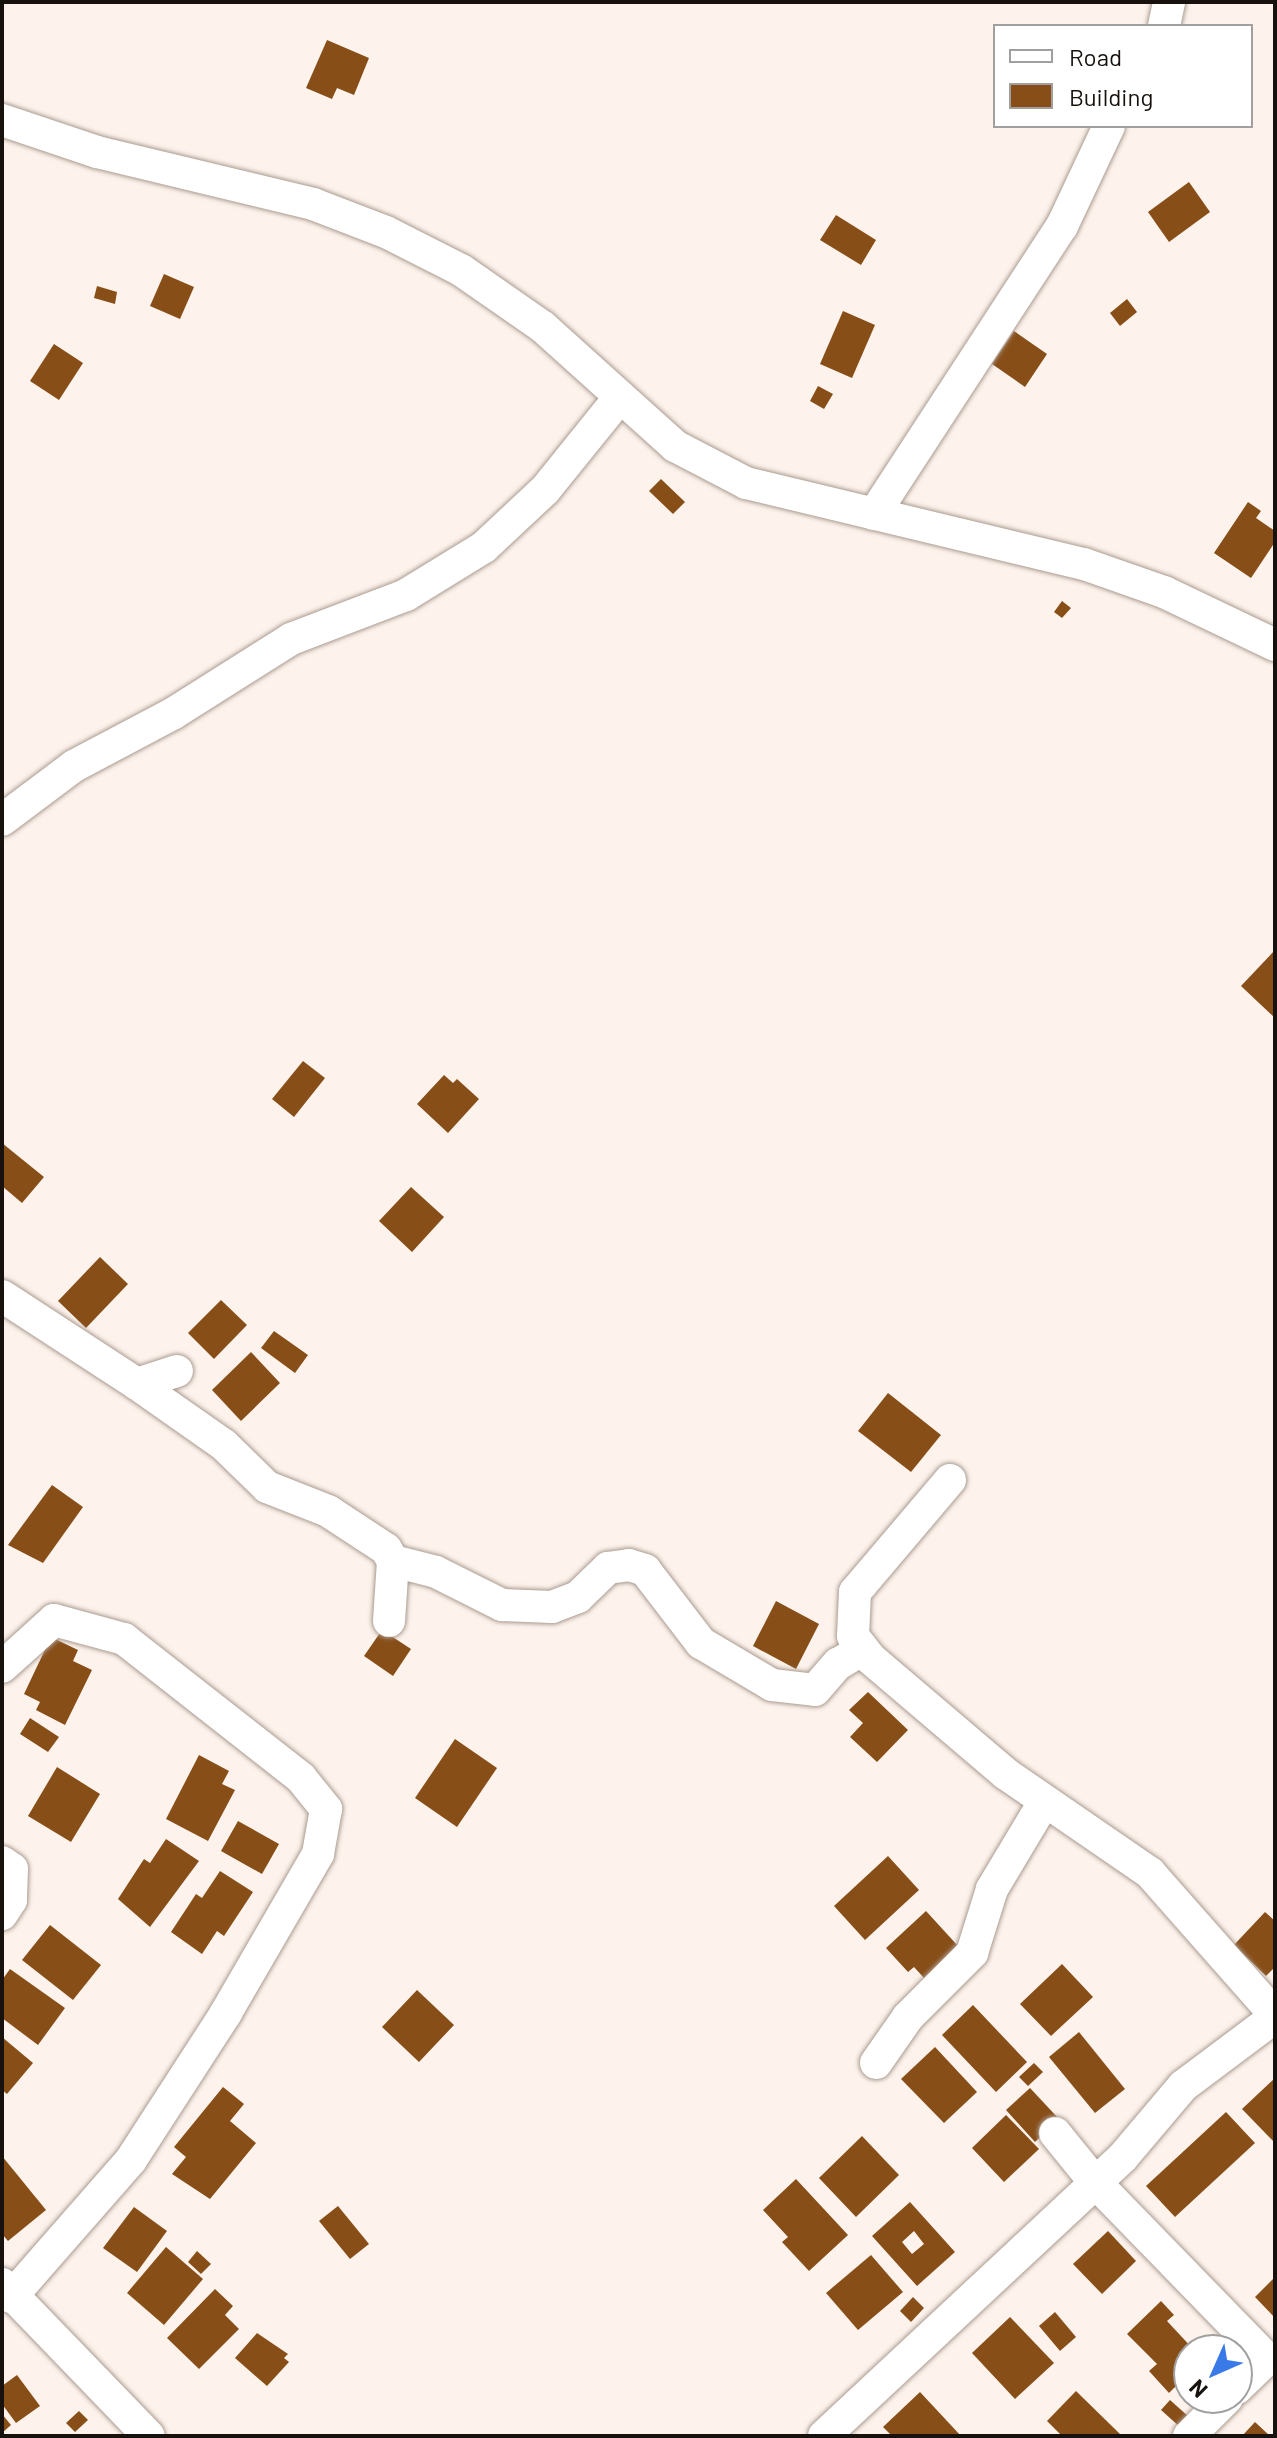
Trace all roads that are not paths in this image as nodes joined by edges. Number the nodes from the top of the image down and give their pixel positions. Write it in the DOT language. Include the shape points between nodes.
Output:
graph roads {
  1 [pos="1169,2"];
  2 [pos="1164,24"];
  3 [pos="2,120"];
  4 [pos="1108,128"];
  5 [pos="620,397"];
  6 [pos="874,514"];
  7 [pos="1275,645"];
  8 [pos="2,820"];
  9 [pos="2,1296"];
  10 [pos="177,1371"];
  11 [pos="137,1384"];
  12 [pos="950,1480"];
  13 [pos="393,1561"];
  14 [pos="389,1621"];
  15 [pos="863,1649"];
  16 [pos="2,1667"];
  17 [pos="1044,1802"];
  18 [pos="2,1862"];
  19 [pos="2,1914"];
  20 [pos="1275,2016"];
  21 [pos="876,2063"];
  22 [pos="1055,2133"];
  23 [pos="1093,2180"];
  24 [pos="7,2290"];
  25 [pos="1271,2366"];
  26 [pos="1253,2378"];
  27 [pos="1211,2414"];
  28 [pos="149,2436"];
  29 [pos="824,2436"];
  30 [pos="1189,2436"];
  1 -- 2 [label="street"];
  3 -- 5 [label="street" via="97,152 313,204 386,232 461,270 543,327"];
  4 -- 6 [label="street" via="1062,226"];
  5 -- 6 [label="street" via="707,466 746,483"];
  5 -- 8 [label="street" via="545,490 484,547 406,595 291,639 174,713 74,766"];
  6 -- 7 [label="street" via="1084,564 1226,618"];
  9 -- 11 [label="street"];
  10 -- 11 [label="street"];
  11 -- 13 [label="street" via="224,1445 267,1487 355,1525"];
  12 -- 15 [label="street" via="855,1592 853,1636"];
  13 -- 14 [label="street"];
  13 -- 15 [label="street" via="436,1572 502,1605 552,1607 578,1597 608,1568 629,1565 645,1570 701,1643 772,1685 815,1690 838,1664"];
  15 -- 17 [label="street"];
  16 -- 24 [label="street" via="54,1620 124,1639 301,1778 326,1809 318,1854 226,2013 140,2146"];
  17 -- 20 [label="street" via="1150,1873"];
  17 -- 21 [label="street" via="992,1889 972,1953 908,2017"];
  18 -- 19 [label="street" via="12,1869 11,1900"];
  20 -- 23 [label="street" via="1183,2086 1134,2145"];
  22 -- 23 [label="street"];
  23 -- 25 [label="street"];
  23 -- 29 [label="street"];
  24 -- 28 [label="street"];
  25 -- 26 [label="street"];
  27 -- 30 [label="street"];
}
